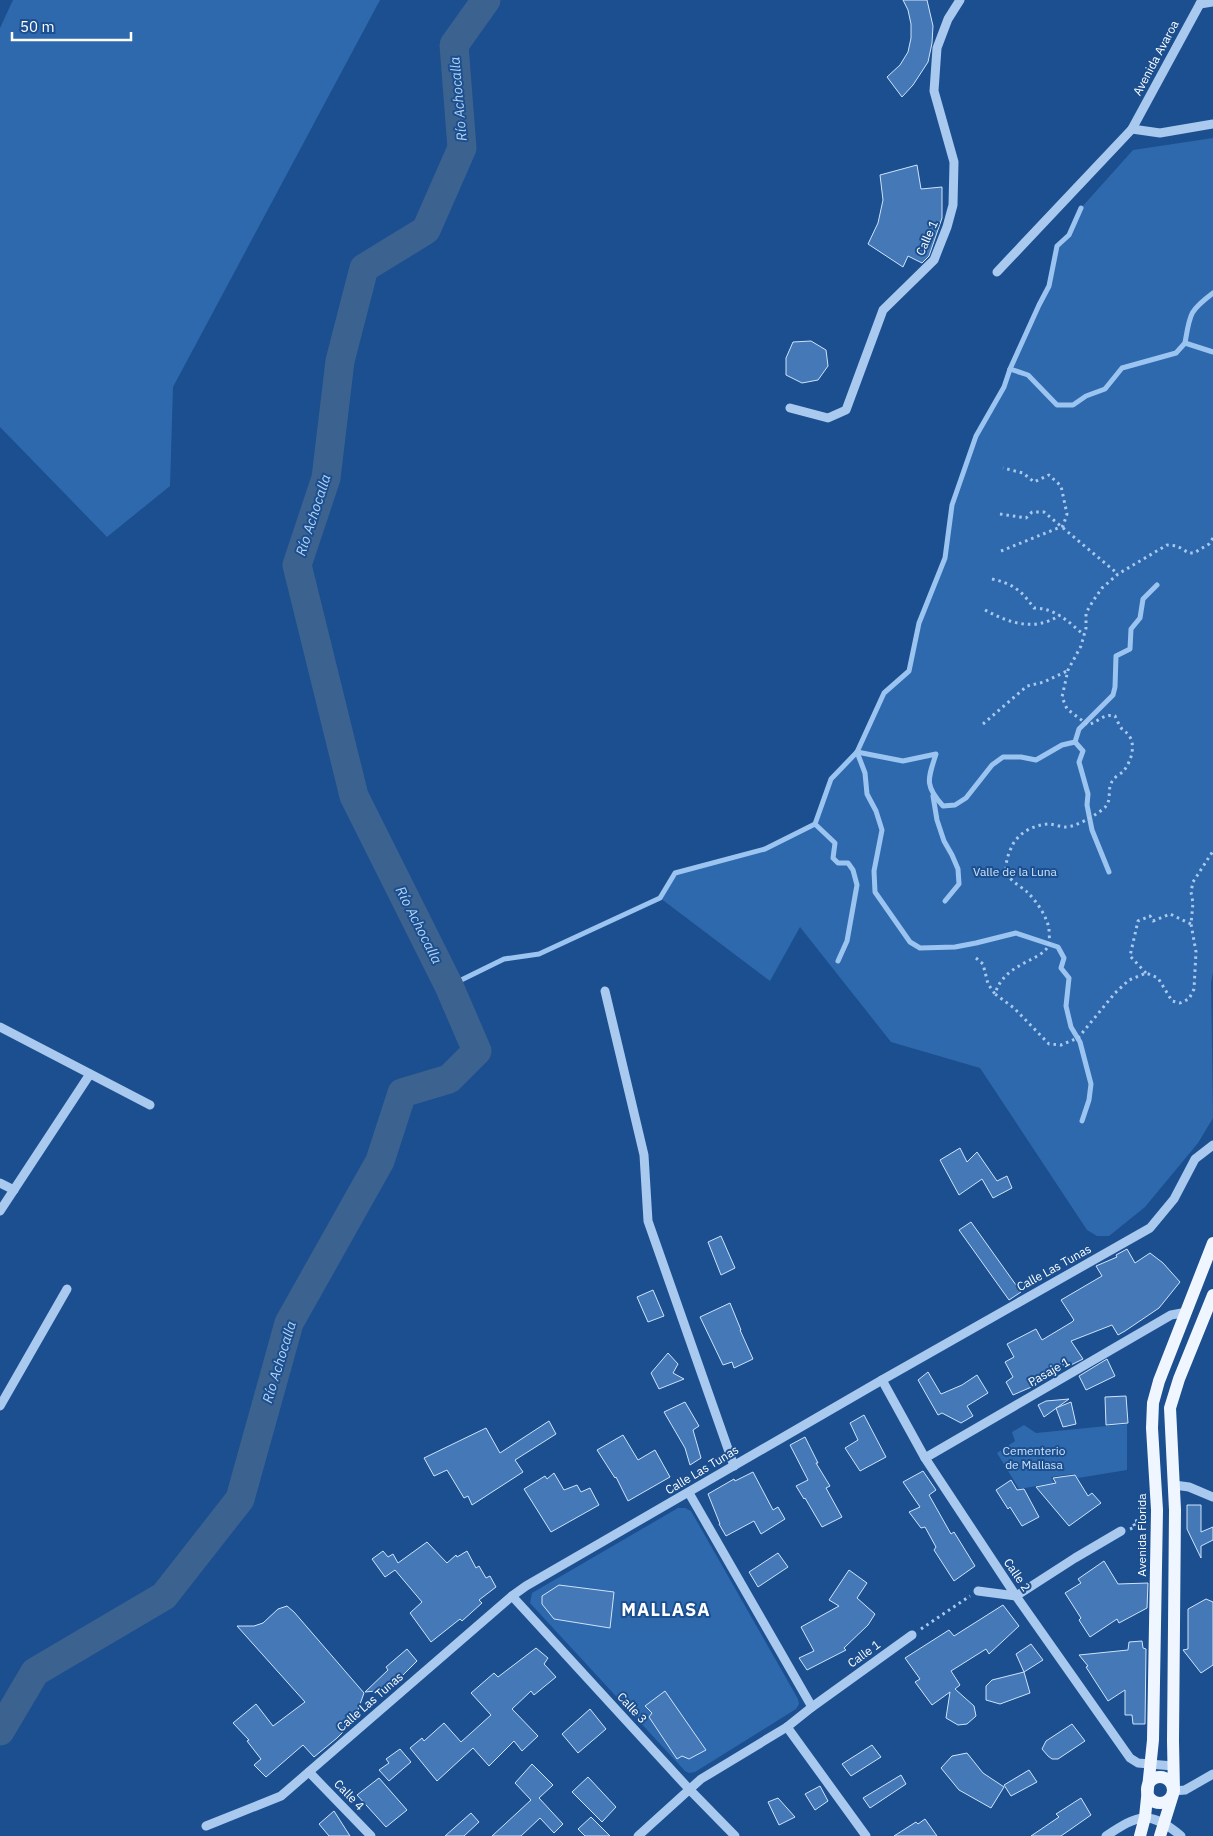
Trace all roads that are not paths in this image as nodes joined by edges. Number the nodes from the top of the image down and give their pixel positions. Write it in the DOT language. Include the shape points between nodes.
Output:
graph roads {
  1 [pos="960,0"];
  2 [pos="1201,2"];
  3 [pos="1213,2"];
  4 [pos="1213,124"];
  5 [pos="1132,129"];
  6 [pos="997,272"];
  7 [pos="790,408"];
  8 [pos="605,992"];
  9 [pos="0,1027"];
  10 [pos="90,1074"];
  11 [pos="150,1105"];
  12 [pos="1213,1145"];
  13 [pos="0,1183"];
  14 [pos="14,1190"];
  15 [pos="0,1211"];
  16 [pos="1213,1244"];
  17 [pos="67,1289"];
  18 [pos="1213,1296"];
  19 [pos="1187,1312"];
  20 [pos="1203,1319"];
  21 [pos="882,1380"];
  22 [pos="0,1406"];
  23 [pos="925,1458"];
  24 [pos="734,1466"];
  25 [pos="1174,1485"];
  26 [pos="1156,1487"];
  27 [pos="689,1493"];
  28 [pos="1213,1498"];
  29 [pos="1121,1531"];
  30 [pos="978,1591"];
  31 [pos="512,1596"];
  32 [pos="1016,1596"];
  33 [pos="912,1635"];
  34 [pos="812,1707"];
  35 [pos="787,1728"];
  36 [pos="1151,1764"];
  37 [pos="1173,1766"];
  38 [pos="309,1772"];
  39 [pos="1213,1774"];
  40 [pos="1147,1788"];
  41 [pos="689,1789"];
  42 [pos="1174,1791"];
  43 [pos="1145,1817"];
  44 [pos="206,1826"];
  45 [pos="1162,1830"];
  46 [pos="372,1836"];
  47 [pos="638,1836"];
  48 [pos="735,1836"];
  49 [pos="866,1836"];
  50 [pos="1106,1836"];
  51 [pos="1140,1836"];
  52 [pos="1181,1836"];
  1 -- 7 [label="street, Calle 1" via="948,19 937,48 934,91 954,162 953,205 934,260 883,310 846,410 828,418"];
  2 -- 3 [label="street"];
  2 -- 5 [label="street, Avenida Avaroa"];
  4 -- 5 [label="street" via="1160,133"];
  5 -- 6 [label="street, Avenida Avaroa"];
  8 -- 24 [label="street" via="644,1155 648,1221"];
  9 -- 10 [label="street"];
  10 -- 11 [label="street"];
  10 -- 14 [label="street"];
  12 -- 21 [label="street, Calle Las Tunas" via="1195,1159 1174,1199 1150,1228"];
  13 -- 14 [label="street"];
  14 -- 15 [label="street"];
  16 -- 19 [label="main road, Avenida Florida"];
  17 -- 22 [label="street"];
  18 -- 20 [label="main road"];
  19 -- 20 [label="main road"];
  19 -- 23 [label="street, Pasaje 1" via="1172,1315"];
  19 -- 26 [label="main road, Avenida Florida" via="1158,1380 1153,1403"];
  20 -- 25 [label="main road" via="1170,1408"];
  21 -- 23 [label="street, Calle 2"];
  21 -- 24 [label="street, Calle Las Tunas"];
  23 -- 32 [label="street, Calle 2"];
  24 -- 27 [label="street, Calle Las Tunas"];
  25 -- 26 [label="main road"];
  25 -- 28 [label="street" via="1189,1487"];
  25 -- 37 [label="main road"];
  26 -- 36 [label="main road, Avenida Florida"];
  27 -- 31 [label="street, Calle Las Tunas"];
  27 -- 34 [label="street"];
  29 -- 32 [label="street"];
  30 -- 32 [label="street"];
  31 -- 38 [label="street, Calle Las Tunas"];
  31 -- 41 [label="street, Calle 3"];
  32 -- 36 [label="street, Calle 2" via="1130,1758 1138,1763"];
  33 -- 34 [label="street, Calle 1"];
  34 -- 35 [label="street, Calle 1"];
  35 -- 41 [label="street, Calle 1"];
  35 -- 49 [label="street"];
  36 -- 37 [label="street, Calle 2"];
  36 -- 40 [label="main road, Avenida Florida"];
  37 -- 42 [label="main road"];
  38 -- 44 [label="street, Calle Las Tunas" via="281,1796"];
  38 -- 46 [label="street, Calle 4"];
  39 -- 42 [label="street" via="1185,1790"];
  40 -- 42 [label="main road" via="1149,1782 1162,1776 1172,1784"];
  40 -- 42 [label="main road" via="1152,1801 1159,1803 1166,1802"];
  40 -- 43 [label="main road, Avenida Florida"];
  41 -- 47 [label="street, Calle 1"];
  41 -- 48 [label="street, Calle 3"];
  42 -- 45 [label="main road"];
  43 -- 45 [label="street"];
  43 -- 50 [label="street" via="1132,1820"];
  43 -- 51 [label="main road, Avenida Florida"];
  45 -- 52 [label="street"];
}
